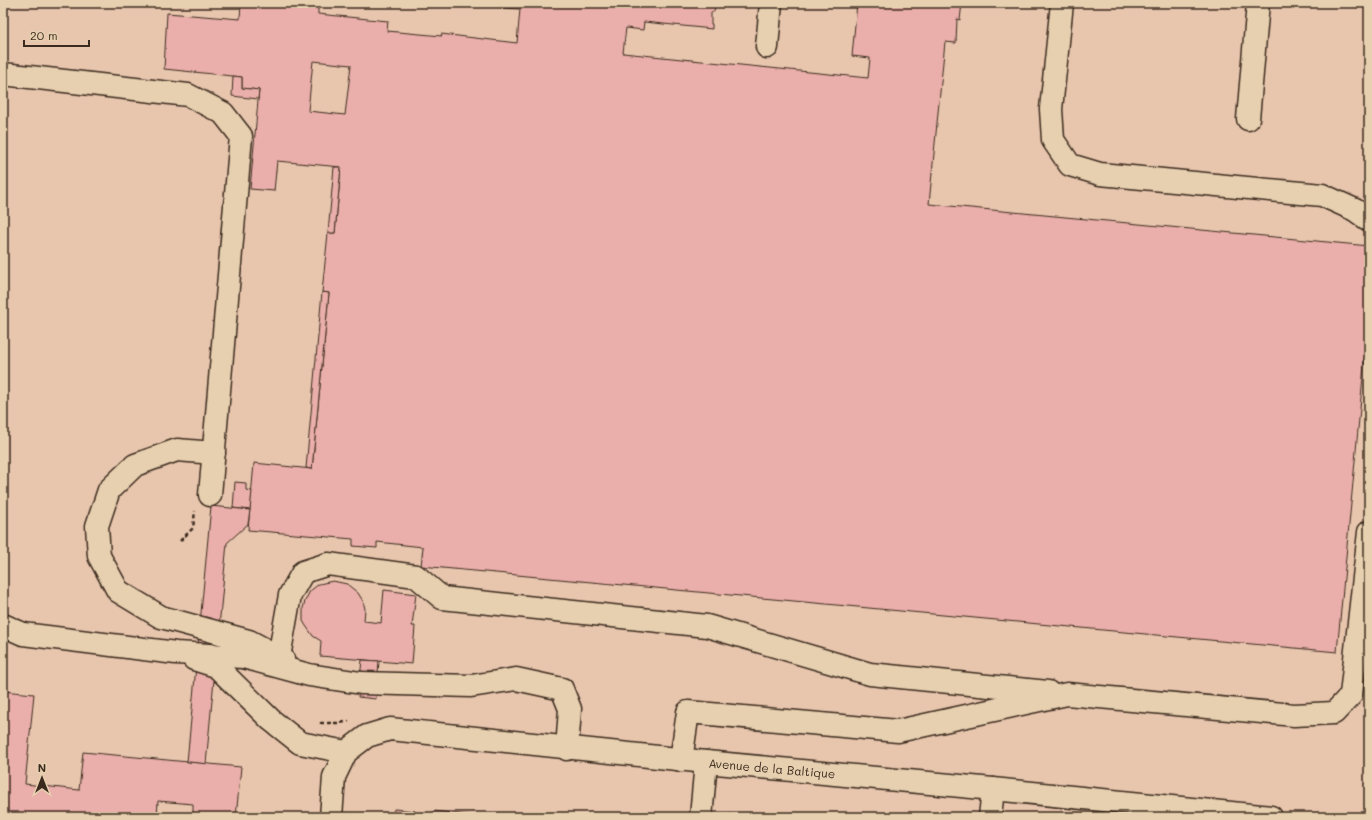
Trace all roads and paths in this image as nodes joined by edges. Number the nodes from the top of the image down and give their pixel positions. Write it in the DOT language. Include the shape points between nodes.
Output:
graph roads {
  1 [pos="771,3"];
  2 [pos="1062,3"];
  3 [pos="1258,3"];
  4 [pos="767,47"];
  5 [pos="3,74"];
  6 [pos="1248,119"];
  7 [pos="1369,220"];
  8 [pos="214,453"];
  9 [pos="210,495"];
  10 [pos="1369,532"];
  11 [pos="3,625"];
  12 [pos="176,653"];
  13 [pos="279,657"];
  14 [pos="309,675"];
  15 [pos="1067,694"];
  16 [pos="567,749"];
  17 [pos="346,752"];
  18 [pos="681,760"];
  19 [pos="706,762"];
  20 [pos="993,788"];
  21 [pos="331,817"];
  22 [pos="701,817"];
  23 [pos="990,817"];
  24 [pos="1271,817"];
  1 -- 4 [label="street"];
  2 -- 7 [label="street" via="1051,109 1053,140 1070,165 1100,174 1322,195 1355,210"];
  3 -- 6 [label="street"];
  5 -- 8 [label="street" via="188,95 223,113 241,136"];
  8 -- 9 [label="street"];
  8 -- 13 [label="street" via="177,450 135,465 109,490 97,526 99,556 118,591 161,617 249,640"];
  10 -- 15 [label="street" via="1351,695 1334,713 1294,715"];
  11 -- 12 [label="street" via="23,634"];
  12 -- 14 [label="street" via="243,657"];
  12 -- 17 [label="street" via="216,666 271,720 300,743"];
  13 -- 14 [label="street"];
  13 -- 15 [label="street" via="290,595 304,572 328,564 416,576 442,598 707,626 870,674"];
  14 -- 16 [label="street" via="361,683 471,686 516,679 562,689 570,709"];
  15 -- 18 [label="street" via="898,731 688,712"];
  16 -- 17 [label="street, Avenue de la Baltique" via="390,729 367,736"];
  16 -- 18 [label="street, Avenue de la Baltique"];
  17 -- 21 [label="street, Avenue de la Baltique" via="334,777"];
  18 -- 19 [label="street, Avenue de la Baltique"];
  19 -- 20 [label="street, Avenue de la Baltique"];
  19 -- 22 [label="street"];
  20 -- 23 [label="street"];
  20 -- 24 [label="street, Avenue de la Baltique"];
}
